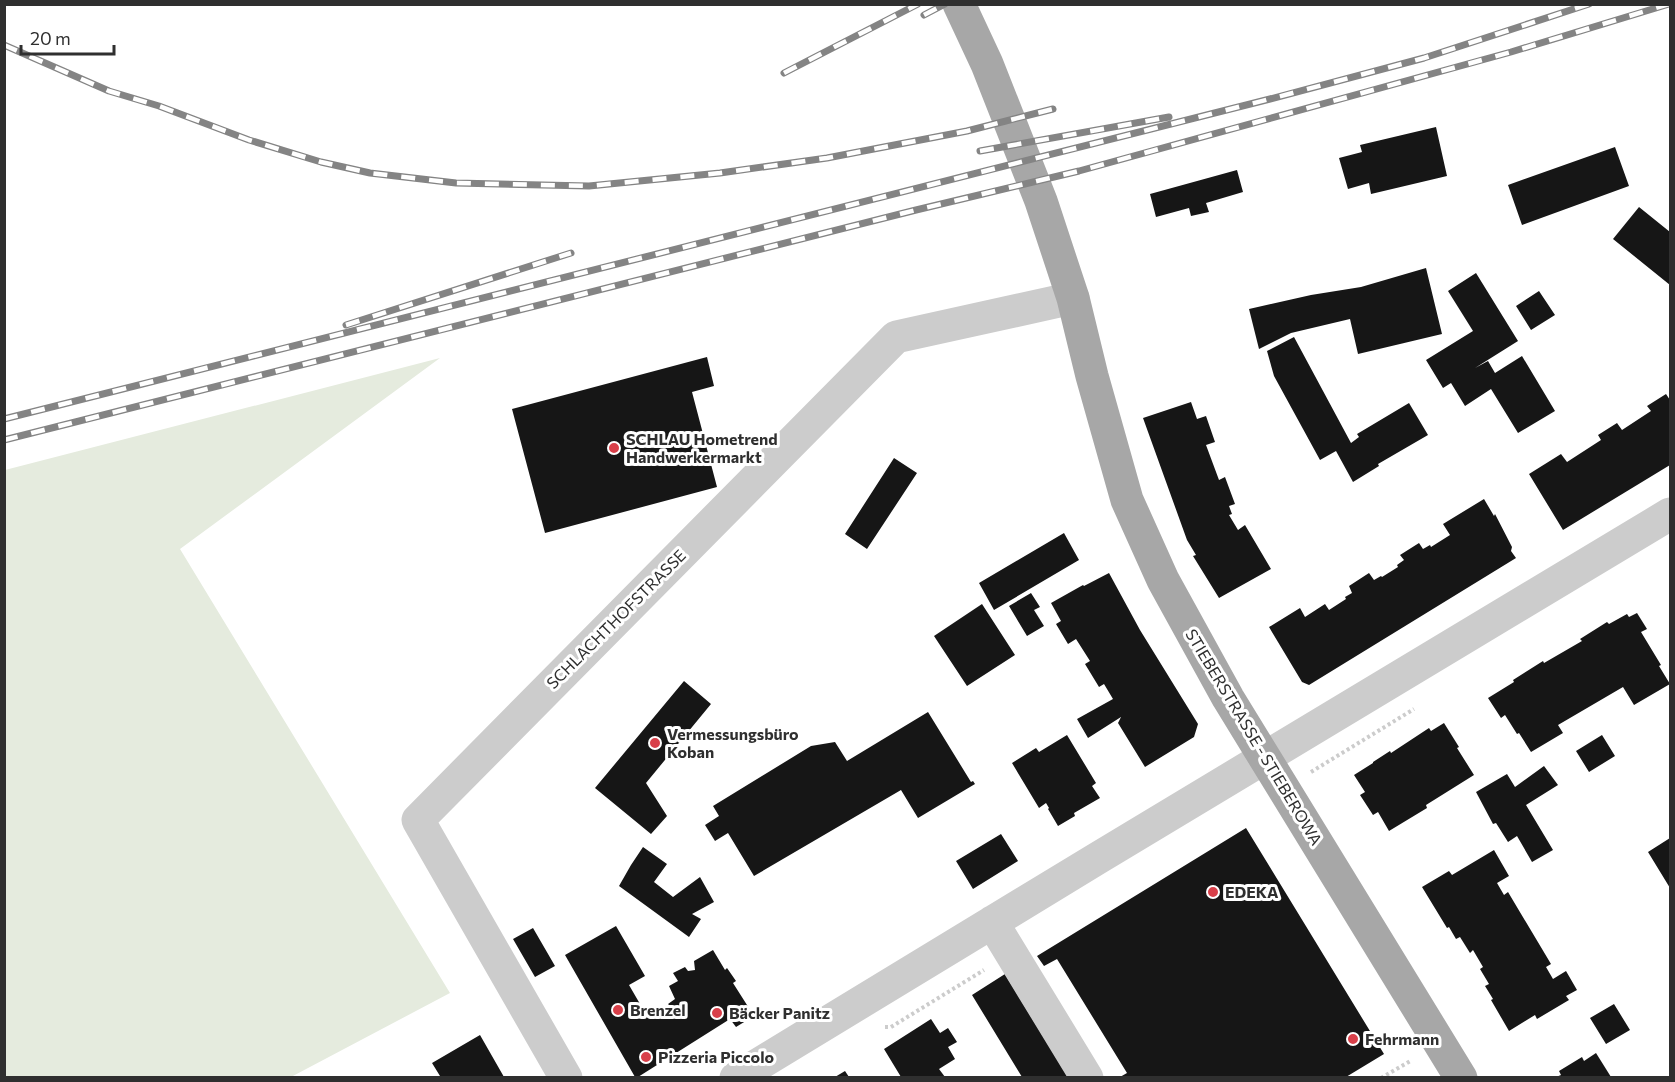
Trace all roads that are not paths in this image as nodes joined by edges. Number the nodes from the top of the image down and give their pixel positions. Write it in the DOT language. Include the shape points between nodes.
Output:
graph roads {
  1 [pos="958,4"];
  2 [pos="1072,298"];
  3 [pos="1671,514"];
  4 [pos="1265,758"];
  5 [pos="992,922"];
  6 [pos="566,1077"];
  7 [pos="736,1077"];
  8 [pos="1087,1077"];
  9 [pos="1461,1077"];
  1 -- 2 [label="main road, STIEBERSTRASSE - STIEBEROWA" via="987,64 1036,190"];
  2 -- 4 [label="main road, STIEBERSTRASSE - STIEBEROWA" via="1127,500 1158,570"];
  2 -- 6 [label="street, SCHLACHTHOFSTRASSE" via="896,337 418,820"];
  3 -- 4 [label="street"];
  4 -- 5 [label="street"];
  4 -- 9 [label="main road, STIEBERSTRASSE - STIEBEROWA"];
  5 -- 7 [label="street"];
  5 -- 8 [label="street"];
}
